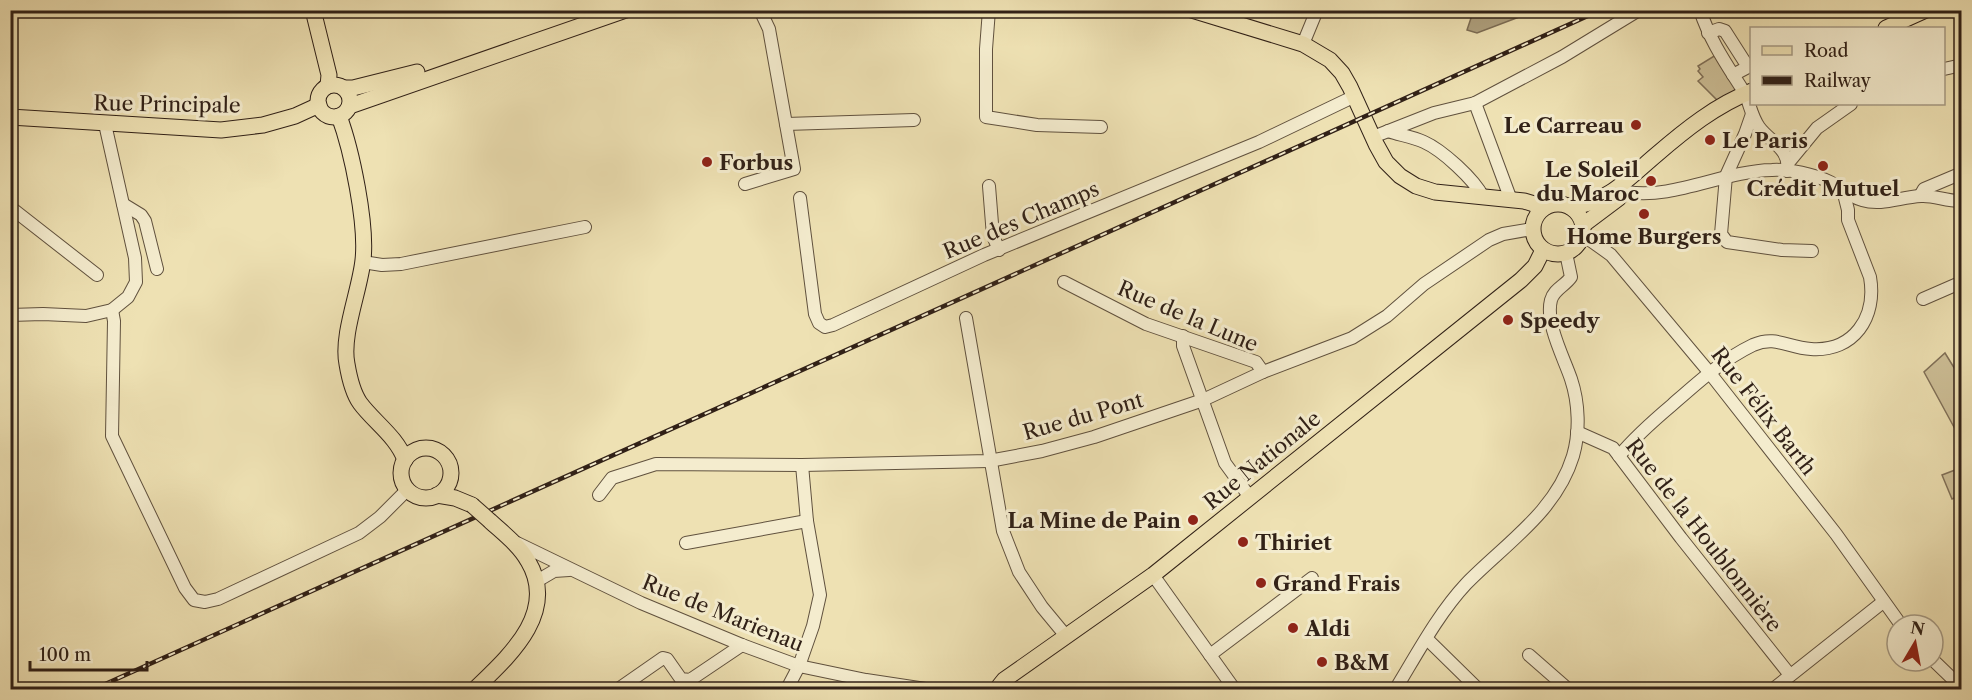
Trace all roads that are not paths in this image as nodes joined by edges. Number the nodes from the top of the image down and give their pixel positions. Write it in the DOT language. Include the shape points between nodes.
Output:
graph roads {
  1 [pos="313,10"];
  2 [pos="626,10"];
  3 [pos="760,10"];
  4 [pos="989,10"];
  5 [pos="1192,10"];
  6 [pos="1317,10"];
  7 [pos="1640,10"];
  8 [pos="1700,10"];
  9 [pos="1926,10"];
  10 [pos="1888,27"];
  11 [pos="1708,33"];
  12 [pos="1302,44"];
  13 [pos="476,61"];
  14 [pos="1962,64"];
  15 [pos="1945,69"];
  16 [pos="1733,75"];
  17 [pos="336,87"];
  18 [pos="1748,93"];
  19 [pos="1355,96"];
  20 [pos="1476,103"];
  21 [pos="319,105"];
  22 [pos="1750,105"];
  23 [pos="1850,105"];
  24 [pos="344,111"];
  25 [pos="1752,114"];
  26 [pos="10,117"];
  27 [pos="914,120"];
  28 [pos="105,124"];
  29 [pos="786,124"];
  30 [pos="1101,127"];
  31 [pos="1388,131"];
  32 [pos="1373,137"];
  33 [pos="1788,166"];
  34 [pos="1642,167"];
  35 [pos="1962,173"];
  36 [pos="1726,176"];
  37 [pos="745,184"];
  38 [pos="989,186"];
  39 [pos="1627,192"];
  40 [pos="1920,196"];
  41 [pos="1483,197"];
  42 [pos="1844,197"];
  43 [pos="800,198"];
  44 [pos="1859,199"];
  45 [pos="1510,200"];
  46 [pos="1962,201"];
  47 [pos="123,204"];
  48 [pos="10,207"];
  49 [pos="1571,207"];
  50 [pos="1540,210"];
  51 [pos="585,227"];
  52 [pos="1532,229"];
  53 [pos="1583,230"];
  54 [pos="999,249"];
  55 [pos="1543,250"];
  56 [pos="1812,251"];
  57 [pos="1566,253"];
  58 [pos="363,262"];
  59 [pos="157,269"];
  60 [pos="97,275"];
  61 [pos="1064,282"];
  62 [pos="1962,282"];
  63 [pos="1923,299"];
  64 [pos="112,310"];
  65 [pos="10,315"];
  66 [pos="966,318"];
  67 [pos="1184,336"];
  68 [pos="1263,372"];
  69 [pos="1709,372"];
  70 [pos="1203,400"];
  71 [pos="386,431"];
  72 [pos="1577,432"];
  73 [pos="422,448"];
  74 [pos="1619,456"];
  75 [pos="405,460"];
  76 [pos="989,461"];
  77 [pos="802,465"];
  78 [pos="450,478"];
  79 [pos="408,489"];
  80 [pos="437,495"];
  81 [pos="599,495"];
  82 [pos="1250,496"];
  83 [pos="472,505"];
  84 [pos="807,521"];
  85 [pos="511,540"];
  86 [pos="686,543"];
  87 [pos="570,570"];
  88 [pos="1153,575"];
  89 [pos="1312,578"];
  90 [pos="537,581"];
  91 [pos="1883,602"];
  92 [pos="1892,613"];
  93 [pos="1066,636"];
  94 [pos="1427,639"];
  95 [pos="742,645"];
  96 [pos="1210,654"];
  97 [pos="1529,655"];
  98 [pos="799,666"];
  99 [pos="1945,672"];
  100 [pos="1790,675"];
  101 [pos="1962,688"];
  102 [pos="474,690"];
  103 [pos="617,690"];
  104 [pos="785,690"];
  105 [pos="932,690"];
  106 [pos="996,690"];
  107 [pos="1235,690"];
  108 [pos="1395,690"];
  109 [pos="1479,690"];
  110 [pos="1569,690"];
  111 [pos="1772,690"];
  1 -- 17 [label="main road" via="328,75"];
  2 -- 13 [label="main road"];
  3 -- 29 [label="street" via="770,29"];
  4 -- 30 [label="street" via="986,117 1037,125"];
  5 -- 12 [label="main road"];
  6 -- 12 [label="street"];
  7 -- 20 [label="street"];
  8 -- 11 [label="street"];
  9 -- 10 [label="main road"];
  11 -- 16 [label="street"];
  11 -- 16 [label="street" via="1725,31 1748,67"];
  12 -- 19 [label="main road" via="1336,66"];
  13 -- 17 [label="main road" via="353,88"];
  13 -- 24 [label="main road" via="367,98"];
  14 -- 15 [label="street"];
  16 -- 18 [label="street"];
  17 -- 21 [label="main road" via="319,96"];
  17 -- 24 [label="main road" via="349,96"];
  18 -- 34 [label="main road" via="1684,132"];
  19 -- 32 [label="main road"];
  19 -- 54 [label="street, Rue des Champs" via="1259,142"];
  20 -- 31 [label="street" via="1441,110"];
  20 -- 45 [label="street"];
  21 -- 24 [label="main road" via="329,116"];
  21 -- 28 [label="main road, Rue Principale" via="263,125 221,130"];
  22 -- 25 [label="street"];
  23 -- 33 [label="street" via="1817,128"];
  24 -- 58 [label="main road" via="361,214"];
  25 -- 33 [label="street" via="1759,127 1785,153"];
  25 -- 36 [label="street"];
  26 -- 28 [label="main road, Rue Principale"];
  27 -- 29 [label="street"];
  28 -- 47 [label="street"];
  29 -- 37 [label="street" via="794,169"];
  31 -- 32 [label="street"];
  31 -- 41 [label="street" via="1429,145 1455,165"];
  32 -- 41 [label="main road" via="1386,162 1416,186"];
  33 -- 36 [label="street"];
  33 -- 42 [label="street" via="1815,176"];
  34 -- 39 [label="main road"];
  34 -- 49 [label="main road" via="1602,198"];
  35 -- 40 [label="street" via="1924,189"];
  36 -- 39 [label="street" via="1655,193"];
  36 -- 56 [label="street" via="1721,234 1727,242"];
  38 -- 54 [label="street, Rue des Champs" via="993,236"];
  39 -- 53 [label="main road"];
  40 -- 44 [label="street" via="1877,204"];
  40 -- 46 [label="street"];
  41 -- 45 [label="main road"];
  42 -- 44 [label="street"];
  42 -- 44 [label="street"];
  42 -- 69 [label="street" via="1848,220 1872,286 1866,320 1850,339 1833,347 1812,349 1767,341 1753,345"];
  43 -- 54 [label="street, Rue des Champs" via="814,314 825,327"];
  45 -- 50 [label="main road" via="1530,202"];
  47 -- 59 [label="street" via="146,221"];
  47 -- 64 [label="street" via="136,282 128,297"];
  48 -- 60 [label="street"];
  49 -- 50 [label="main road" via="1557,203"];
  49 -- 53 [label="main road" via="1579,214"];
  50 -- 52 [label="main road"];
  51 -- 58 [label="street" via="401,264"];
  52 -- 55 [label="main road"];
  52 -- 68 [label="street, Rue du Pont" via="1489,240 1352,338"];
  53 -- 57 [label="main road" via="1575,248"];
  53 -- 69 [label="street, Rue Félix Barth" via="1611,255"];
  55 -- 57 [label="main road" via="1558,255"];
  55 -- 82 [label="main road, Rue Nationale" via="1535,266 1521,280"];
  57 -- 72 [label="street" via="1571,277 1556,291 1551,311 1555,336 1575,395"];
  58 -- 71 [label="main road" via="346,362 359,401"];
  61 -- 67 [label="street, Rue de la Lune" via="1146,324"];
  62 -- 63 [label="street"];
  64 -- 65 [label="street" via="86,316"];
  64 -- 79 [label="street" via="112,435 194,600 218,599 359,533"];
  66 -- 76 [label="street"];
  67 -- 68 [label="street, Rue de la Lune" via="1256,362"];
  67 -- 70 [label="street" via="1183,346"];
  68 -- 70 [label="street, Rue du Pont"];
  69 -- 74 [label="street"];
  69 -- 91 [label="street, Rue Félix Barth" via="1836,534"];
  70 -- 76 [label="street, Rue du Pont" via="1094,437"];
  70 -- 82 [label="street" via="1225,463"];
  71 -- 73 [label="main road"];
  71 -- 75 [label="main road"];
  72 -- 74 [label="street, Rue de la Houblonnière" via="1613,448"];
  72 -- 94 [label="street" via="1573,456 1558,489 1524,531 1467,584"];
  73 -- 75 [label="main road"];
  73 -- 78 [label="main road" via="444,456 449,462"];
  74 -- 100 [label="street, Rue de la Houblonnière"];
  75 -- 79 [label="main road" via="402,475"];
  76 -- 77 [label="street, Rue du Pont"];
  76 -- 93 [label="street" via="1003,531 1019,572"];
  77 -- 81 [label="street, Rue du Pont" via="656,464 612,478"];
  77 -- 84 [label="street"];
  78 -- 80 [label="main road"];
  78 -- 83 [label="main road"];
  79 -- 80 [label="main road" via="422,497"];
  80 -- 83 [label="main road"];
  82 -- 88 [label="main road, Rue Nationale"];
  83 -- 85 [label="main road, bridge"];
  84 -- 86 [label="street"];
  84 -- 98 [label="street" via="820,595"];
  85 -- 87 [label="street, Rue de Marienau"];
  85 -- 90 [label="main road" via="527,559"];
  87 -- 90 [label="street" via="554,571"];
  87 -- 95 [label="street, Rue de Marienau"];
  88 -- 93 [label="main road, Rue Nationale"];
  88 -- 96 [label="street"];
  89 -- 96 [label="street"];
  90 -- 102 [label="main road" via="534,615 519,645"];
  91 -- 92 [label="street, Rue Félix Barth"];
  91 -- 100 [label="street"];
  93 -- 106 [label="main road, Rue Nationale" via="1000,683"];
  94 -- 108 [label="street"];
  94 -- 109 [label="street"];
  95 -- 98 [label="street, Rue de Marienau"];
  95 -- 103 [label="street" via="690,680 681,679 663,658"];
  96 -- 107 [label="street"];
  97 -- 110 [label="street"];
  98 -- 104 [label="street"];
  98 -- 105 [label="street, Rue de Marienau"];
  99 -- 101 [label="street"];
  100 -- 111 [label="street"];
}
